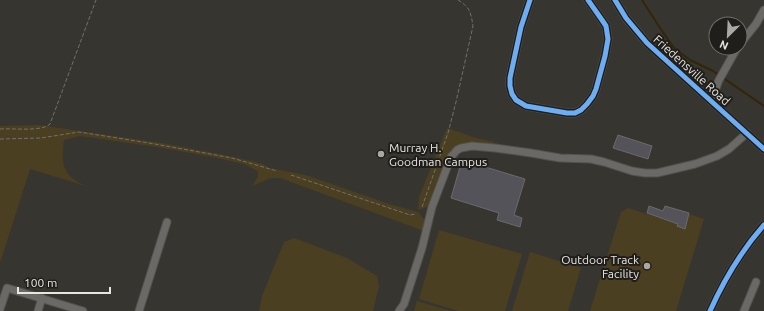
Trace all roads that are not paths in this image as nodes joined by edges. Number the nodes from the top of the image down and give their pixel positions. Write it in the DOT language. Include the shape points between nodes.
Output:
graph roads {
  1 [pos="530,0"];
  2 [pos="588,0"];
  3 [pos="615,0"];
  4 [pos="764,10"];
  5 [pos="748,34"];
  6 [pos="733,56"];
  7 [pos="711,101"];
  8 [pos="747,133"];
  9 [pos="764,149"];
  10 [pos="167,222"];
  11 [pos="764,225"];
  12 [pos="756,282"];
  13 [pos="42,298"];
  14 [pos="0,309"];
  15 [pos="38,311"];
  16 [pos="83,311"];
  17 [pos="139,311"];
  18 [pos="399,311"];
  19 [pos="710,311"];
  20 [pos="744,311"];
  1 -- 2 [label="street" via="521,27 510,78 512,94 526,106 575,113 593,96 608,39 606,26"];
  3 -- 7 [label="street, Friedensville Road" via="647,43"];
  4 -- 5 [label="street"];
  6 -- 7 [label="street"];
  7 -- 8 [label="street, Friedensville Road"];
  8 -- 9 [label="street, Friedensville Road"];
  8 -- 18 [label="street" via="717,156 657,173 632,171 592,159 560,158 472,146 457,150 451,157 432,207 422,248 404,304"];
  10 -- 17 [label="street"];
  11 -- 19 [label="street" via="733,266"];
  12 -- 20 [label="street"];
  13 -- 14 [label="street" via="7,288"];
  13 -- 15 [label="street"];
  13 -- 16 [label="street"];
}
